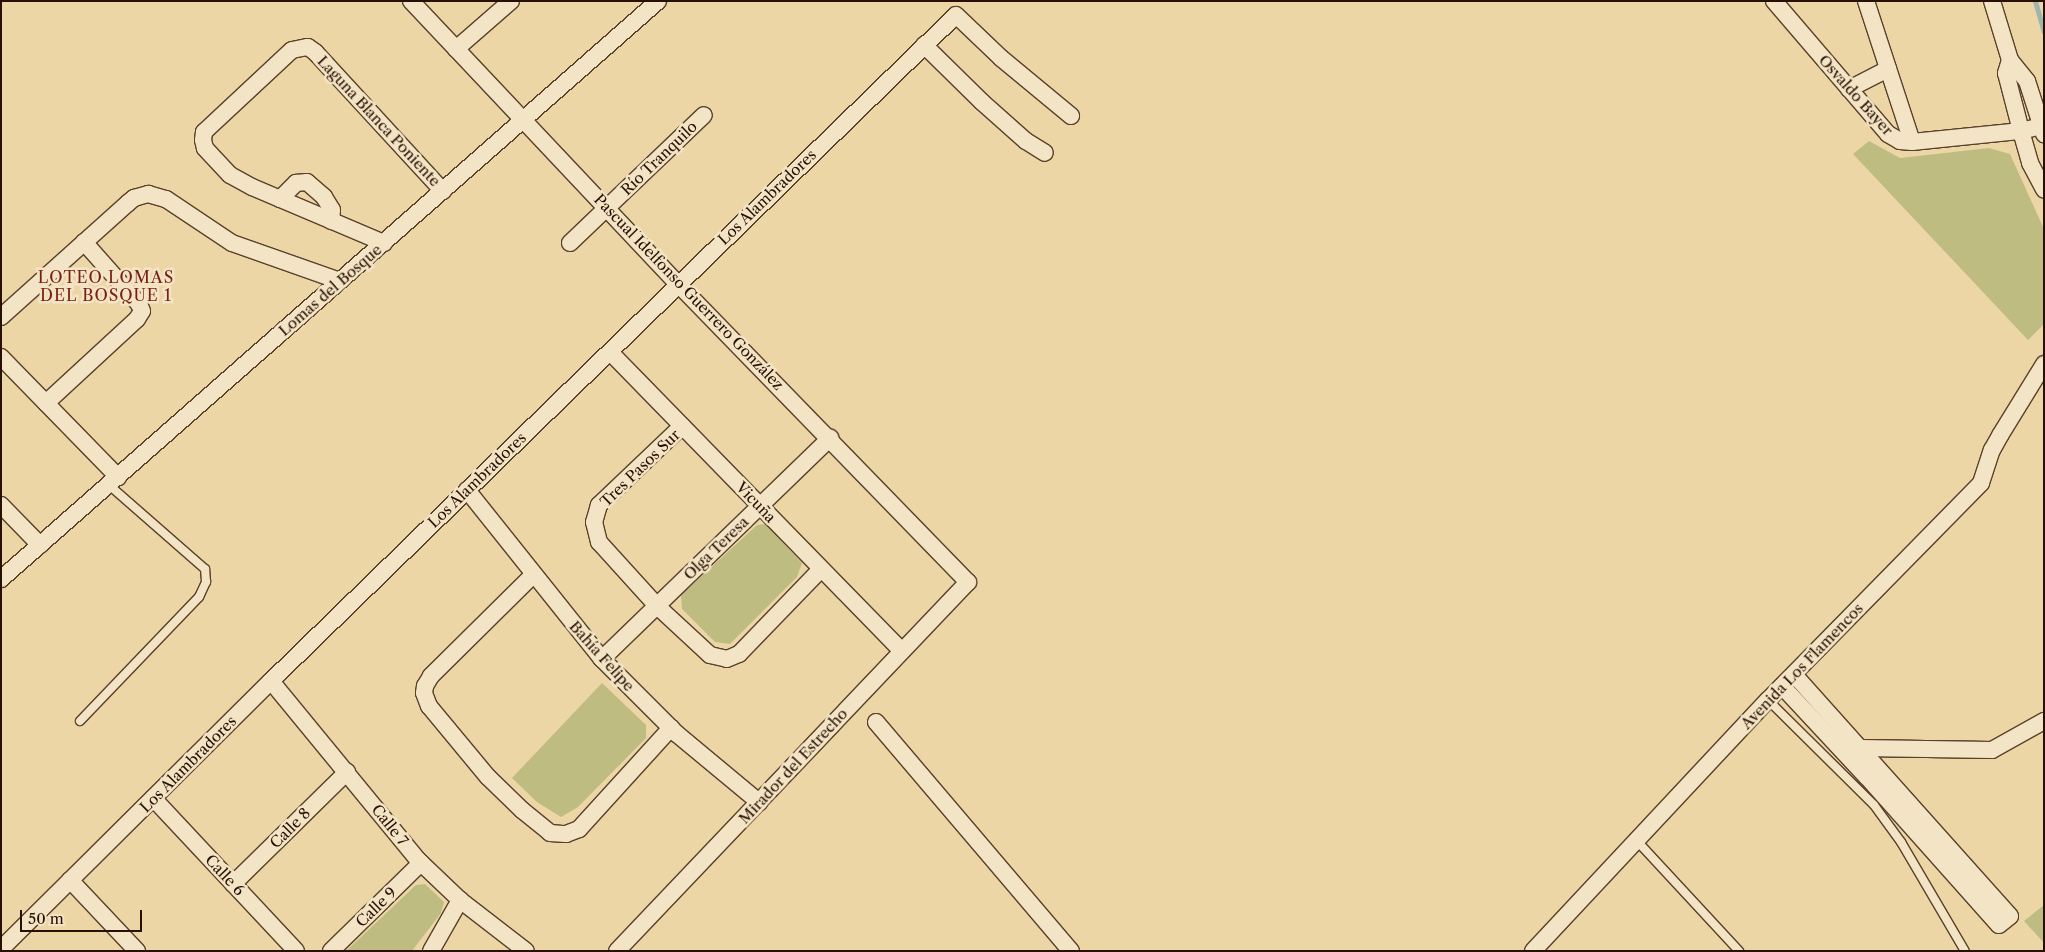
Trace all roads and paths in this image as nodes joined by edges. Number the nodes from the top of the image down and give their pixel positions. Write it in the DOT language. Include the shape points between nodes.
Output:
graph roads {
  1 [pos="411,1"];
  2 [pos="511,1"];
  3 [pos="658,1"];
  4 [pos="1774,1"];
  5 [pos="1866,1"];
  6 [pos="1992,1"];
  7 [pos="924,45"];
  8 [pos="456,49"];
  9 [pos="2010,60"];
  10 [pos="1888,69"];
  11 [pos="1849,89"];
  12 [pos="704,115"];
  13 [pos="1070,116"];
  14 [pos="523,120"];
  15 [pos="2042,130"];
  16 [pos="2021,131"];
  17 [pos="1912,142"];
  18 [pos="1045,153"];
  19 [pos="2044,190"];
  20 [pos="444,191"];
  21 [pos="280,199"];
  22 [pos="607,208"];
  23 [pos="331,221"];
  24 [pos="84,242"];
  25 [pos="384,243"];
  26 [pos="570,243"];
  27 [pos="340,281"];
  28 [pos="678,284"];
  29 [pos="1,317"];
  30 [pos="610,352"];
  31 [pos="1,357"];
  32 [pos="2044,364"];
  33 [pos="46,403"];
  34 [pos="682,426"];
  35 [pos="830,438"];
  36 [pos="113,481"];
  37 [pos="467,490"];
  38 [pos="1,505"];
  39 [pos="760,506"];
  40 [pos="40,545"];
  41 [pos="821,569"];
  42 [pos="534,575"];
  43 [pos="1,579"];
  44 [pos="968,582"];
  45 [pos="657,606"];
  46 [pos="902,651"];
  47 [pos="602,659"];
  48 [pos="1794,674"];
  49 [pos="271,681"];
  50 [pos="1782,686"];
  51 [pos="1768,700"];
  52 [pos="80,721"];
  53 [pos="2044,721"];
  54 [pos="876,722"];
  55 [pos="671,728"];
  56 [pos="1860,748"];
  57 [pos="347,772"];
  58 [pos="153,798"];
  59 [pos="759,802"];
  60 [pos="1638,842"];
  61 [pos="421,863"];
  62 [pos="70,880"];
  63 [pos="234,884"];
  64 [pos="460,900"];
  65 [pos="1,949"];
  66 [pos="137,951"];
  67 [pos="296,951"];
  68 [pos="331,951"];
  69 [pos="431,951"];
  70 [pos="526,951"];
  71 [pos="617,951"];
  72 [pos="1071,951"];
  73 [pos="1533,951"];
  74 [pos="1739,951"];
  75 [pos="1966,951"];
  1 -- 8 [label="street, Pascual Idelfonso Guerrero González"];
  2 -- 8 [label="street"];
  3 -- 14 [label="street, Lomas del Bosque"];
  4 -- 11 [label="street, Osvaldo Bayer"];
  5 -- 10 [label="street"];
  6 -- 9 [label="street"];
  7 -- 13 [label="street, Los Alambradores" via="956,15"];
  7 -- 18 [label="street" via="982,102 1026,141"];
  7 -- 28 [label="street, Los Alambradores"];
  8 -- 14 [label="street, Pascual Idelfonso Guerrero González"];
  9 -- 15 [label="street" via="2026,81"];
  9 -- 16 [label="street" via="2006,73"];
  10 -- 11 [label="street"];
  10 -- 17 [label="street"];
  11 -- 17 [label="street, Osvaldo Bayer" via="1888,134 1900,141"];
  12 -- 22 [label="street, Río Tranquilo"];
  14 -- 20 [label="street, Lomas del Bosque"];
  14 -- 22 [label="street, Pascual Idelfonso Guerrero González"];
  15 -- 16 [label="street, Osvaldo Bayer"];
  16 -- 17 [label="street, Osvaldo Bayer"];
  16 -- 19 [label="street" via="2030,163"];
  20 -- 21 [label="street, Laguna Blanca Poniente" via="315,52 303,46 292,50 204,132 205,148 230,175"];
  20 -- 25 [label="street, Lomas del Bosque"];
  21 -- 23 [label="street"];
  21 -- 23 [label="street" via="296,183 306,182 324,197 332,210"];
  22 -- 26 [label="street, Río Tranquilo"];
  22 -- 28 [label="street, Pascual Idelfonso Guerrero González"];
  23 -- 25 [label="street"];
  24 -- 27 [label="street" via="134,198 148,194 161,196 232,243"];
  24 -- 29 [label="street"];
  24 -- 33 [label="street" via="142,311"];
  25 -- 27 [label="street, Lomas del Bosque"];
  27 -- 36 [label="street, Lomas del Bosque"];
  28 -- 30 [label="street, Los Alambradores"];
  28 -- 35 [label="street, Pascual Idelfonso Guerrero González"];
  30 -- 34 [label="street, Vicuña"];
  30 -- 37 [label="street, Los Alambradores"];
  31 -- 33 [label="street"];
  32 -- 48 [label="street, Avenida Los Flamencos" via="1992,450 1981,483"];
  33 -- 36 [label="street"];
  34 -- 39 [label="street, Vicuña"];
  34 -- 45 [label="street, Tres Pasos Sur" via="599,505 594,522 599,542"];
  35 -- 39 [label="street, Olga Teresa"];
  35 -- 44 [label="street, Pascual Idelfonso Guerrero González"];
  36 -- 40 [label="street, Lomas del Bosque"];
  36 -- 52 [label="lane" via="205,569 206,582 199,597"];
  37 -- 42 [label="street, Bahía Felipe"];
  37 -- 49 [label="street, Los Alambradores"];
  38 -- 40 [label="street"];
  39 -- 41 [label="street, Vicuña"];
  39 -- 45 [label="street, Olga Teresa"];
  40 -- 43 [label="street, Lomas del Bosque"];
  41 -- 45 [label="street, Tres Pasos Sur" via="739,654 727,659 710,655"];
  41 -- 46 [label="street, Vicuña"];
  42 -- 47 [label="street, Bahía Felipe"];
  42 -- 55 [label="street" via="427,680 424,693 429,706 488,777 550,833 566,834 578,828"];
  44 -- 46 [label="street, Mirador del Estrecho"];
  45 -- 47 [label="street, Olga Teresa"];
  46 -- 59 [label="street, Mirador del Estrecho"];
  47 -- 55 [label="street, Bahía Felipe"];
  48 -- 50 [label="street, Avenida Los Flamencos"];
  48 -- 56 [label="street"];
  49 -- 57 [label="street, Calle 7"];
  49 -- 58 [label="street, Los Alambradores"];
  50 -- 51 [label="street, Avenida Los Flamencos"];
  50 -- 56 [label="street" via="1999,925 2010,916"];
  51 -- 60 [label="street, Avenida Los Flamencos"];
  51 -- 75 [label="lane" via="1874,805 1901,842"];
  53 -- 56 [label="street" via="1992,750"];
  54 -- 72 [label="street"];
  55 -- 59 [label="street, Bahía Felipe"];
  57 -- 61 [label="street, Calle 7"];
  57 -- 63 [label="street, Calle 8"];
  58 -- 62 [label="street, Los Alambradores"];
  58 -- 63 [label="street, Calle 6"];
  59 -- 71 [label="street, Mirador del Estrecho"];
  60 -- 73 [label="street, Avenida Los Flamencos"];
  60 -- 74 [label="lane"];
  61 -- 64 [label="street, Calle 7"];
  61 -- 68 [label="street, Calle 9"];
  62 -- 65 [label="street, Los Alambradores"];
  62 -- 66 [label="street"];
  63 -- 67 [label="street, Calle 6"];
  64 -- 69 [label="street"];
  64 -- 70 [label="street, Calle 7"];
}
